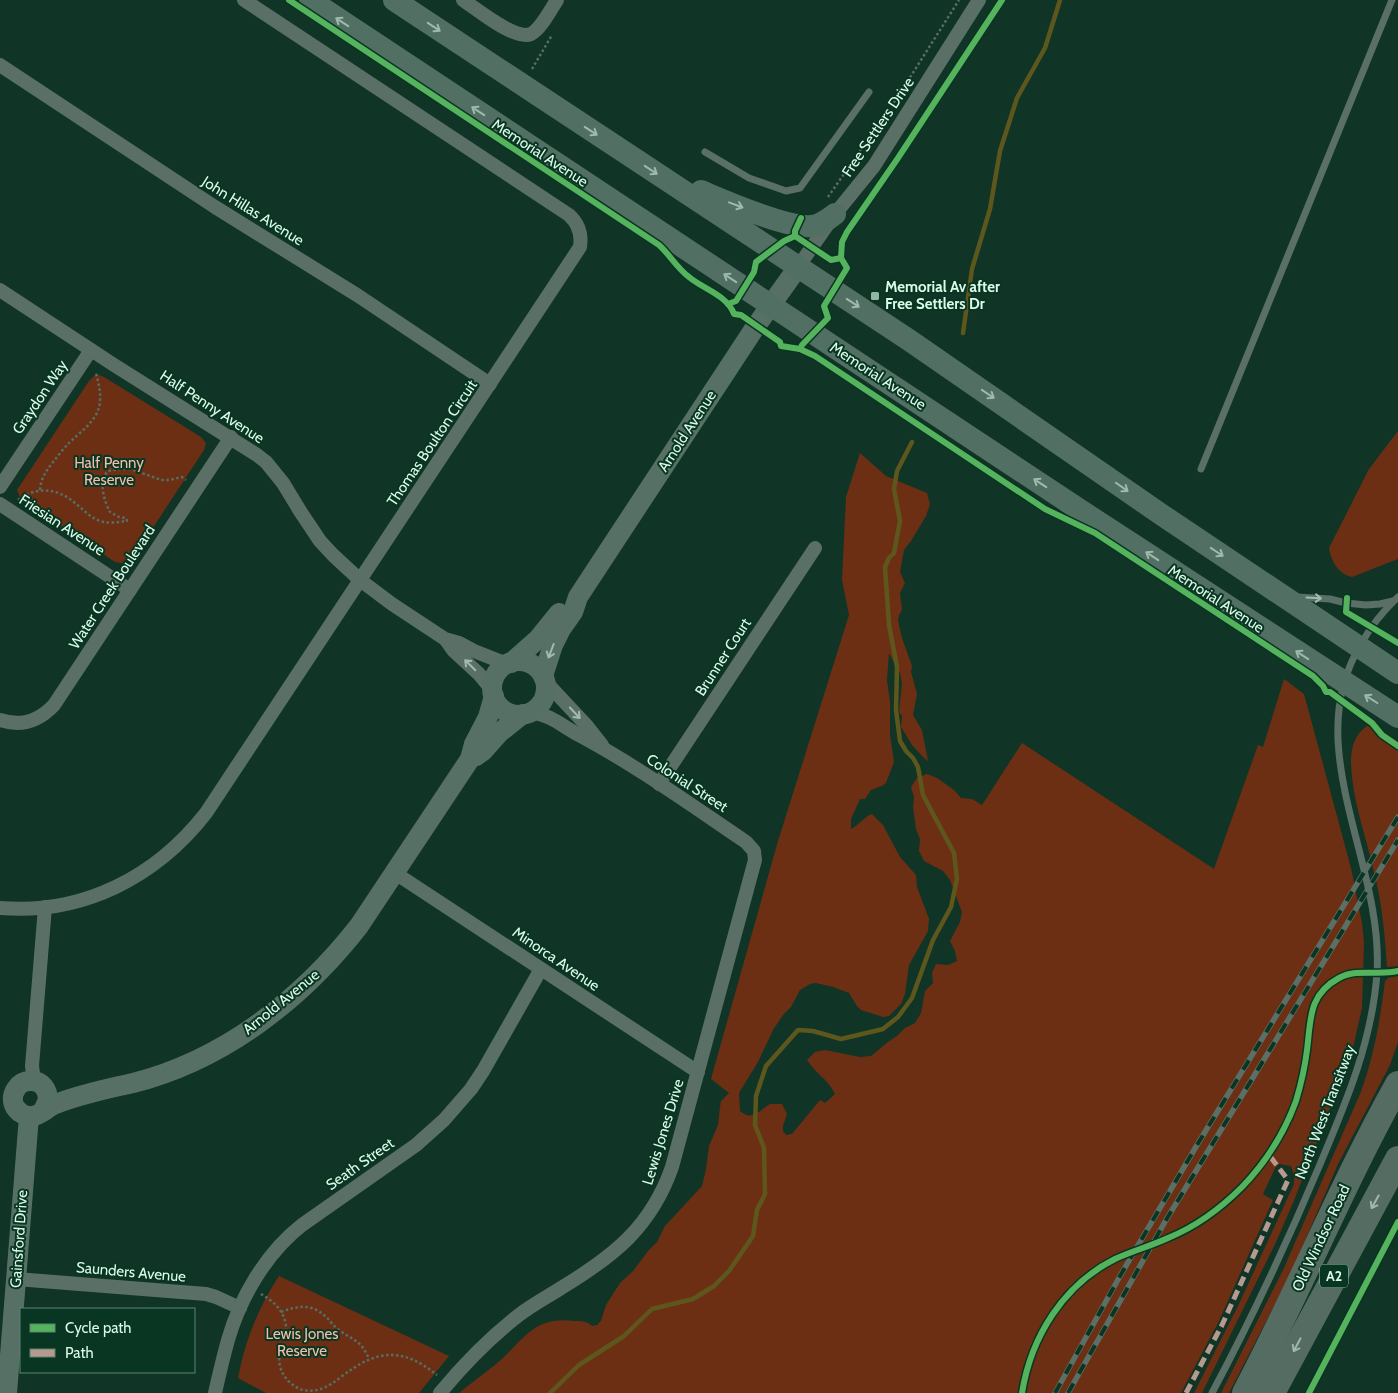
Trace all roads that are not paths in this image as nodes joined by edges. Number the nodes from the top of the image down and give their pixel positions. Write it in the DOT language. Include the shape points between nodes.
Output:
graph roads {
  1 [pos="244,0"];
  2 [pos="310,0"];
  3 [pos="394,0"];
  4 [pos="463,0"];
  5 [pos="557,0"];
  6 [pos="979,0"];
  7 [pos="1392,0"];
  8 [pos="0,65"];
  9 [pos="869,92"];
  10 [pos="704,152"];
  11 [pos="673,185"];
  12 [pos="830,207"];
  13 [pos="798,267"];
  14 [pos="0,290"];
  15 [pos="771,305"];
  16 [pos="91,350"];
  17 [pos="490,384"];
  18 [pos="231,437"];
  19 [pos="1201,469"];
  20 [pos="0,487"];
  21 [pos="0,504"];
  22 [pos="815,548"];
  23 [pos="360,580"];
  24 [pos="130,590"];
  25 [pos="1281,596"];
  26 [pos="578,597"];
  27 [pos="1396,599"];
  28 [pos="446,639"];
  29 [pos="1359,648"];
  30 [pos="509,663"];
  31 [pos="1398,673"];
  32 [pos="544,678"];
  33 [pos="1343,682"];
  34 [pos="493,694"];
  35 [pos="527,713"];
  36 [pos="1398,717"];
  37 [pos="0,720"];
  38 [pos="603,748"];
  39 [pos="470,759"];
  40 [pos="659,784"];
  41 [pos="752,847"];
  42 [pos="395,872"];
  43 [pos="45,907"];
  44 [pos="0,908"];
  45 [pos="541,969"];
  46 [pos="698,1072"];
  47 [pos="1398,1084"];
  48 [pos="24,1087"];
  49 [pos="85,1093"];
  50 [pos="22,1111"];
  51 [pos="1398,1159"];
  52 [pos="16,1279"];
  53 [pos="240,1308"];
  54 [pos="7,1393"];
  55 [pos="215,1393"];
  56 [pos="440,1393"];
  57 [pos="1212,1393"];
  58 [pos="1245,1393"];
  59 [pos="1272,1393"];
  1 -- 17 [label="street, Thomas Boulton Circuit" via="574,220 578,226 581,240 577,253"];
  15 -- 2 [label="main road, Memorial Avenue, one-way"];
  3 -- 11 [label="main road, one-way"];
  4 -- 5 [label="street" via="519,35 531,34 544,22"];
  6 -- 12 [label="street, Free Settlers Drive" via="874,166"];
  7 -- 19 [label="lane"];
  8 -- 17 [label="street, John Hillas Avenue"];
  9 -- 10 [label="lane" via="800,188 786,191 750,178"];
  11 -- 12 [label="main road, one-way" via="700,190 798,225 820,224"];
  11 -- 13 [label="main road"];
  12 -- 13 [label="street, Free Settlers Drive"];
  13 -- 15 [label="street, Arnold Avenue"];
  13 -- 25 [label="main road, one-way"];
  14 -- 16 [label="street, Half Penny Avenue"];
  15 -- 26 [label="street, Arnold Avenue"];
  33 -- 15 [label="main road, Memorial Avenue, one-way"];
  16 -- 18 [label="street, Half Penny Avenue"];
  16 -- 20 [label="street, Graydon Way"];
  17 -- 23 [label="street, Thomas Boulton Circuit"];
  18 -- 23 [label="street, Half Penny Avenue" via="274,471 320,541"];
  18 -- 24 [label="street, Water Creek Boulevard"];
  21 -- 24 [label="street, Friesian Avenue"];
  22 -- 40 [label="street, Brunner Court"];
  23 -- 28 [label="street, Half Penny Avenue"];
  23 -- 43 [label="street, Thomas Boulton Circuit" via="206,813 184,839 130,880 92,897"];
  24 -- 37 [label="street, Water Creek Boulevard" via="49,711 26,722"];
  25 -- 27 [label="lane, one-way" via="1366,605"];
  25 -- 29 [label="main road"];
  26 -- 30 [label="street, Arnold Avenue" via="564,606 538,639"];
  26 -- 32 [label="street, Arnold Avenue, one-way" via="553,645"];
  27 -- 29 [label="lane, North West Transitway" via="1376,620"];
  28 -- 30 [label="street, Half Penny Avenue"];
  34 -- 28 [label="street, Half Penny Avenue, one-way"];
  29 -- 31 [label="main road"];
  29 -- 33 [label="lane, North West Transitway"];
  30 -- 32 [label="street" via="520,661 529,664 537,668"];
  30 -- 34 [label="street" via="494,678"];
  32 -- 35 [label="street" via="544,698 539,706"];
  32 -- 38 [label="street, Colonial Street, one-way"];
  36 -- 33 [label="main road, Memorial Avenue, one-way"];
  33 -- 57 [label="lane, North West Transitway" via="1337,723 1338,751 1374,918 1377,966 1372,1014 1358,1070 1299,1215"];
  34 -- 35 [label="street" via="505,710 513,714"];
  34 -- 39 [label="street, Arnold Avenue" via="488,717"];
  35 -- 38 [label="street, Colonial Street" via="552,718"];
  35 -- 39 [label="street, Arnold Avenue" via="498,733 483,751"];
  38 -- 40 [label="street, Colonial Street"];
  39 -- 42 [label="street, Arnold Avenue"];
  40 -- 41 [label="street, Colonial Street"];
  41 -- 46 [label="street, Lewis Jones Drive" via="755,860"];
  42 -- 45 [label="street, Minorca Avenue"];
  42 -- 49 [label="street, Arnold Avenue" via="340,950 271,1014 221,1047 186,1064 140,1081"];
  43 -- 44 [label="street, Thomas Boulton Circuit"];
  43 -- 48 [label="street" via="32,1066"];
  45 -- 46 [label="street, Minorca Avenue"];
  45 -- 53 [label="street, Seath Street" via="483,1071 457,1106 416,1145 288,1236 262,1269"];
  46 -- 56 [label="street, Lewis Jones Drive" via="666,1184 644,1222 610,1255 498,1332"];
  47 -- 58 [label="highway, Old Windsor Road / A2"];
  48 -- 49 [label="street, Arnold Avenue" via="71,1089"];
  48 -- 50 [label="street" via="13,1098"];
  48 -- 50 [label="street" via="48,1100"];
  49 -- 50 [label="street, Arnold Avenue"];
  50 -- 52 [label="street, Gainsford Drive"];
  51 -- 59 [label="highway, Old Windsor Road / A2, one-way"];
  52 -- 53 [label="street, Saunders Avenue" via="206,1294"];
  52 -- 54 [label="street, Gainsford Drive"];
  53 -- 55 [label="street, Seath Street" via="227,1342"];
}
